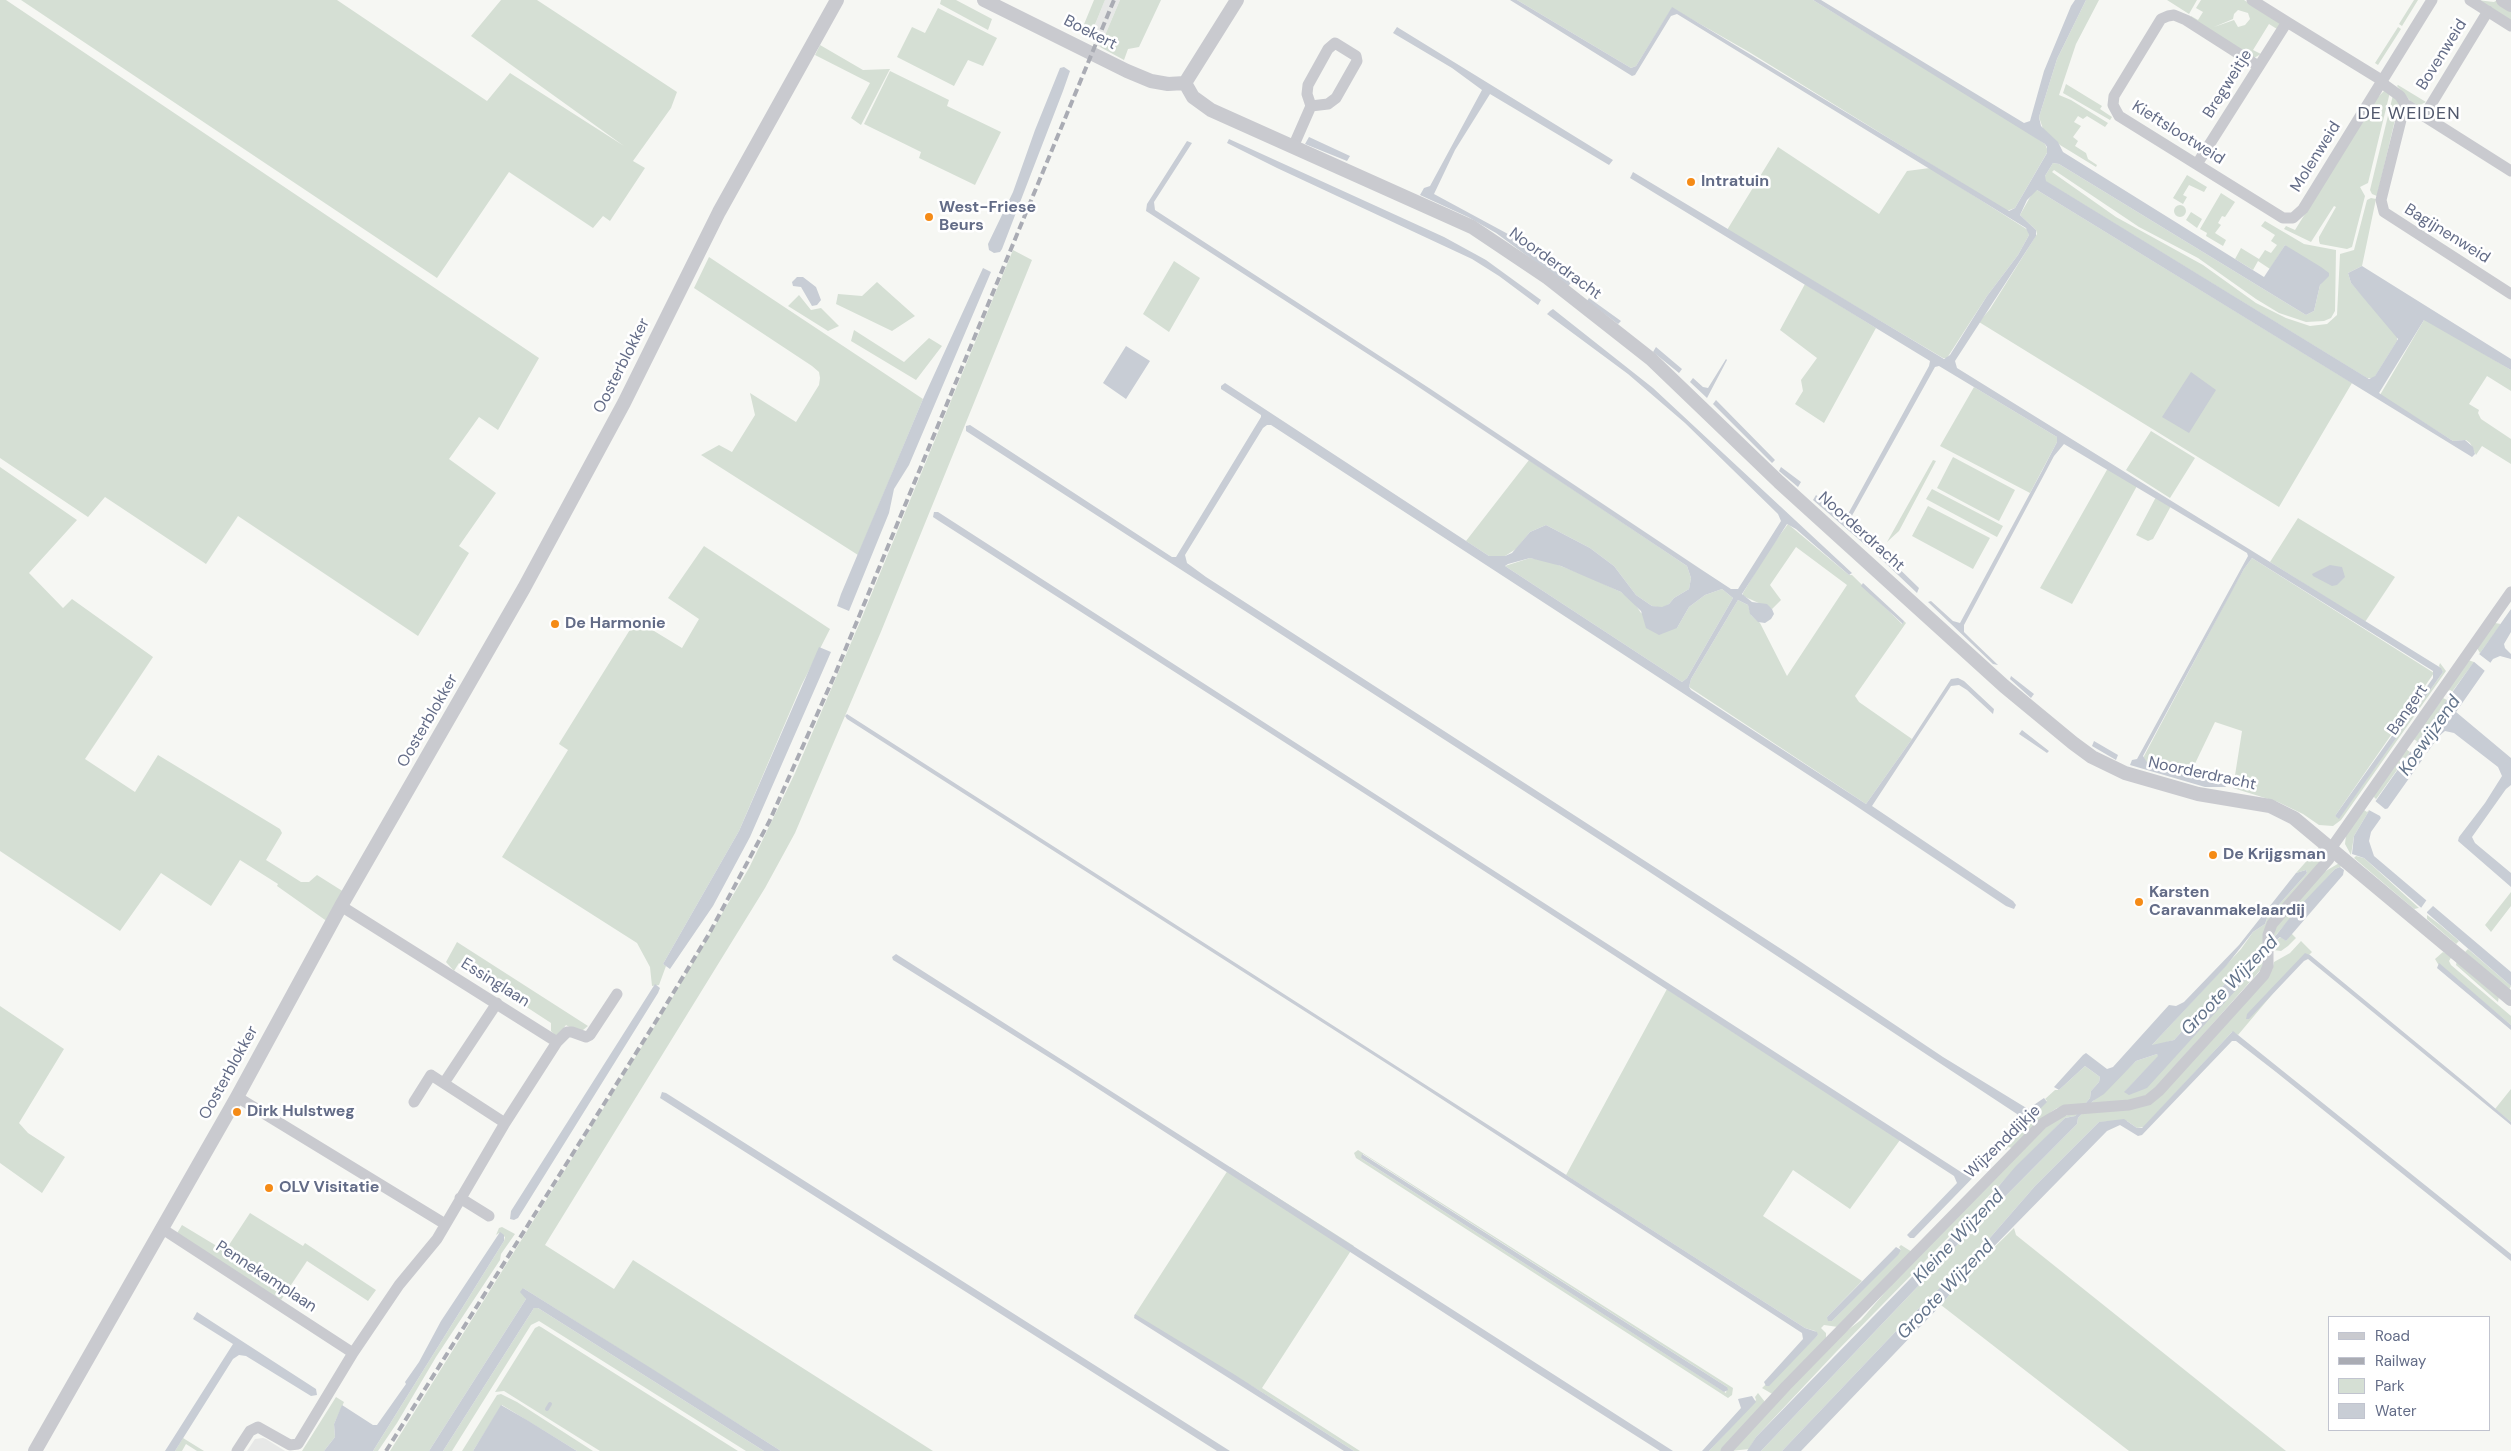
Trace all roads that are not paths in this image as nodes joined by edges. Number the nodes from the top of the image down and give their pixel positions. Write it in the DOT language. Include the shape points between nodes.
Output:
graph roads {
  1 [pos="837,0"];
  2 [pos="984,0"];
  3 [pos="1237,0"];
  4 [pos="2252,0"];
  5 [pos="2432,0"];
  6 [pos="2470,0"];
  7 [pos="2503,0"];
  8 [pos="2511,5"];
  9 [pos="2488,11"];
  10 [pos="2287,22"];
  11 [pos="2511,26"];
  12 [pos="2258,66"];
  13 [pos="2382,82"];
  14 [pos="1185,83"];
  15 [pos="2405,104"];
  16 [pos="1311,106"];
  17 [pos="2424,116"];
  18 [pos="1293,147"];
  19 [pos="2197,164"];
  20 [pos="2511,171"];
  21 [pos="2283,218"];
  22 [pos="2511,294"];
  23 [pos="2511,592"];
  24 [pos="2332,847"];
  25 [pos="341,906"];
  26 [pos="617,994"];
  27 [pos="2511,999"];
  28 [pos="497,1003"];
  29 [pos="557,1042"];
  30 [pos="444,1083"];
  31 [pos="236,1097"];
  32 [pos="414,1102"];
  33 [pos="505,1122"];
  34 [pos="460,1198"];
  35 [pos="489,1216"];
  36 [pos="445,1224"];
  37 [pos="160,1228"];
  38 [pos="353,1354"];
  39 [pos="35,1451"];
  40 [pos="237,1451"];
  41 [pos="1726,1451"];
  1 -- 25 [label="street, Oosterblokker" via="719,212 624,403 524,588"];
  2 -- 14 [label="street, Boekert" via="1127,71 1152,81"];
  3 -- 14 [label="street"];
  4 -- 10 [label="street"];
  5 -- 13 [label="street, Molenweid"];
  6 -- 9 [label="street"];
  7 -- 8 [label="street"];
  9 -- 11 [label="street"];
  9 -- 17 [label="street, Bovenweid"];
  10 -- 12 [label="street, Bregweitje"];
  10 -- 13 [label="street"];
  12 -- 19 [label="street, Bregweitje"];
  12 -- 19 [label="street, Kieftslootweid" via="2174,15 2161,19 2114,96 2115,111"];
  13 -- 15 [label="street, Bovenweid"];
  13 -- 21 [label="street, Molenweid" via="2303,209 2293,218"];
  14 -- 18 [label="street, Noorderdracht" via="1193,97 1211,110"];
  15 -- 17 [label="street, Bovenweid"];
  15 -- 22 [label="street, Bagijnenweid" via="2381,200 2384,212"];
  16 -- 16 [label="street" via="1328,104 1336,98 1357,61 1356,56 1336,43 1328,49 1308,85"];
  16 -- 18 [label="street"];
  17 -- 20 [label="street, Bovenweid"];
  18 -- 24 [label="street, Noorderdracht" via="1472,227 1548,278 1651,359 1779,482 2004,686 2092,757 2160,785 2277,808"];
  19 -- 21 [label="street, Kieftslootweid"];
  23 -- 24 [label="street, Bangert"];
  24 -- 27 [label="street, Noorderdracht" via="2458,950"];
  24 -- 41 [label="street, Wijzenddijkje" via="2329,859 2274,922 2268,935 2270,953 2264,975 2154,1096 2136,1104 2059,1112 2035,1129"];
  25 -- 28 [label="street, Essinglaan"];
  25 -- 31 [label="street, Oosterblokker"];
  26 -- 29 [label="street" via="590,1035 586,1037 567,1032"];
  28 -- 29 [label="street, Essinglaan"];
  28 -- 30 [label="street"];
  29 -- 33 [label="street"];
  30 -- 32 [label="street" via="431,1076"];
  30 -- 33 [label="street"];
  31 -- 36 [label="street"];
  31 -- 37 [label="street, Oosterblokker"];
  33 -- 34 [label="street"];
  34 -- 35 [label="street"];
  34 -- 36 [label="street"];
  36 -- 38 [label="street"];
  37 -- 38 [label="street, Pennekamplaan"];
  37 -- 39 [label="street, Oosterblokker"];
  38 -- 40 [label="street" via="298,1444 290,1445 258,1427 250,1431"];
}
